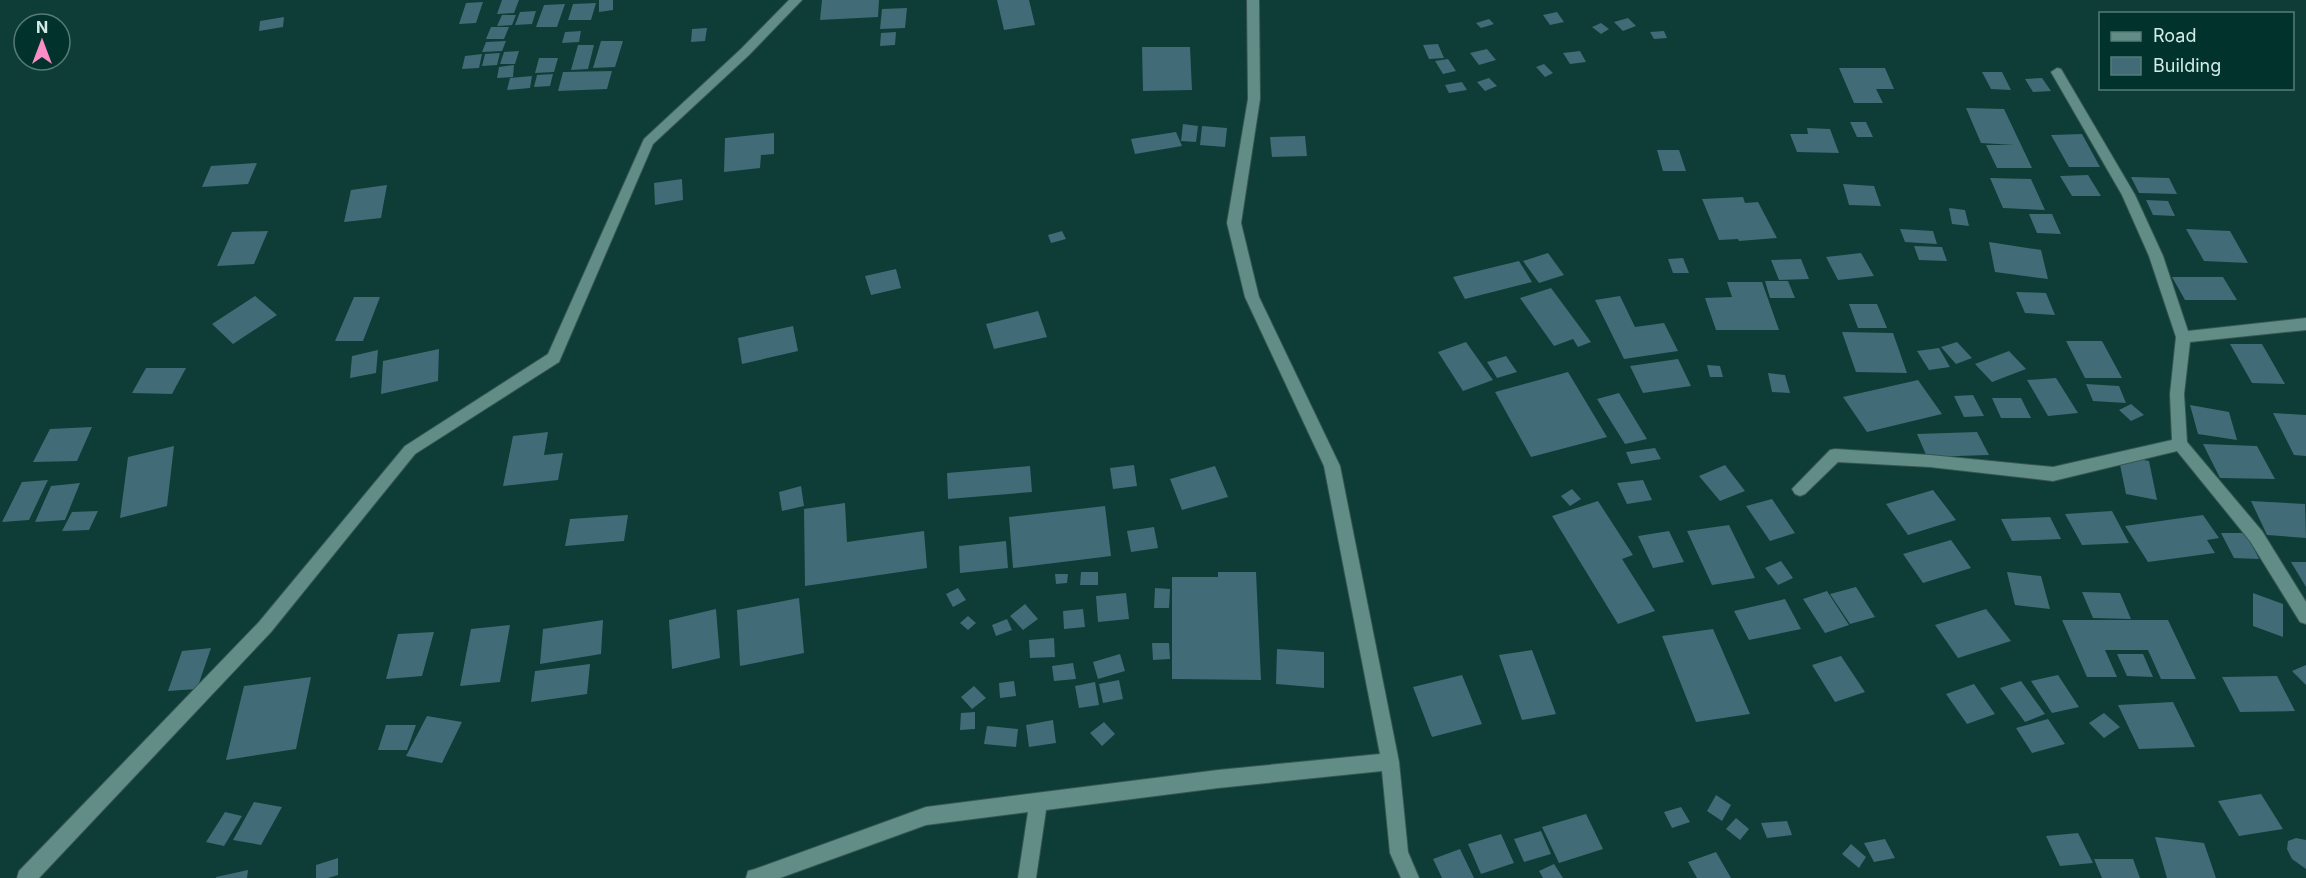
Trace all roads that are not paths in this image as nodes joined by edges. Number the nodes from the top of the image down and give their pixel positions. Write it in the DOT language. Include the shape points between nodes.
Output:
graph roads {
  1 [pos="796,0"];
  2 [pos="1253,0"];
  3 [pos="2057,72"];
  4 [pos="2306,324"];
  5 [pos="2183,337"];
  6 [pos="2180,444"];
  7 [pos="1800,489"];
  8 [pos="2306,617"];
  9 [pos="1390,762"];
  10 [pos="1039,800"];
  11 [pos="26,878"];
  12 [pos="755,878"];
  13 [pos="1027,878"];
  14 [pos="1410,878"];
  1 -- 11 [label="street" via="648,142 554,358 410,450 265,627"];
  2 -- 9 [label="street" via="1254,99 1234,223 1252,297 1332,466"];
  3 -- 5 [label="street" via="2128,195 2156,256"];
  4 -- 5 [label="street"];
  5 -- 6 [label="street" via="2177,394"];
  6 -- 7 [label="street" via="2053,474 1930,460 1835,455"];
  6 -- 8 [label="street" via="2256,536"];
  9 -- 10 [label="street"];
  9 -- 14 [label="street" via="1399,853"];
  10 -- 12 [label="street" via="926,816"];
  10 -- 13 [label="street"];
}
